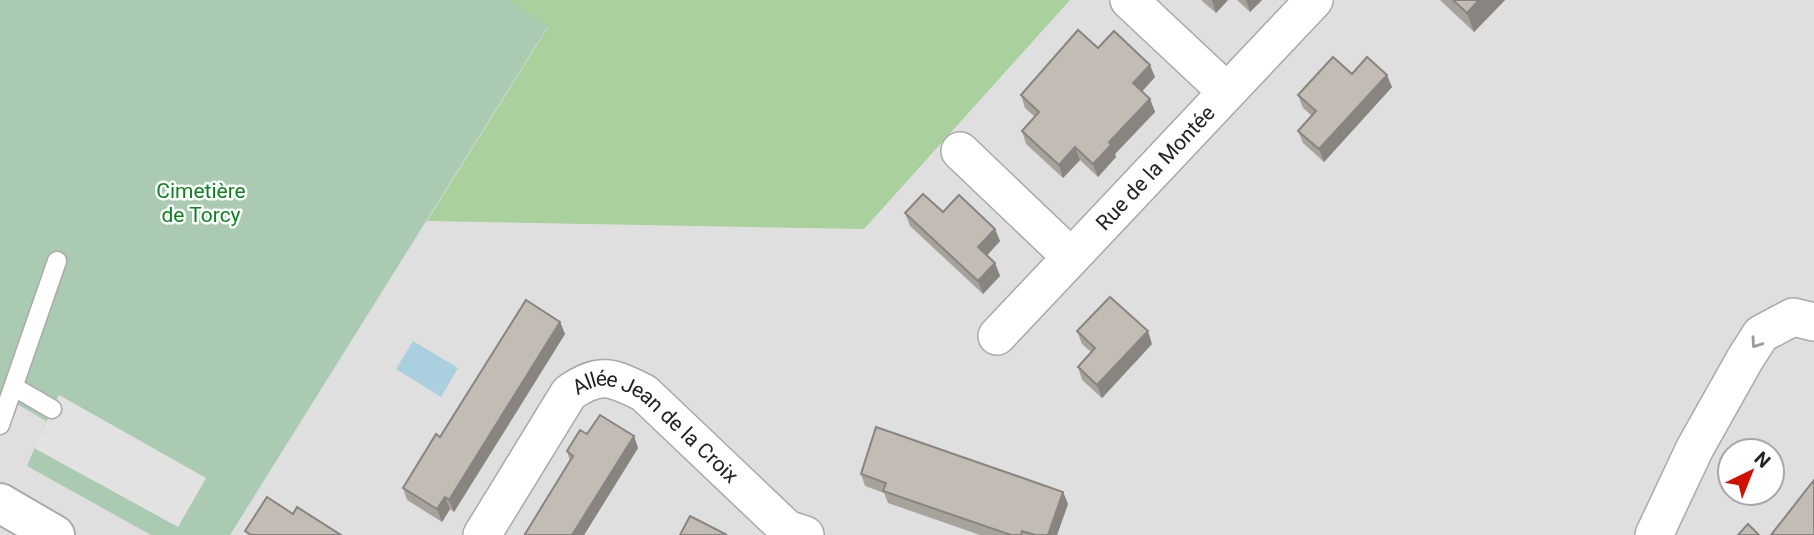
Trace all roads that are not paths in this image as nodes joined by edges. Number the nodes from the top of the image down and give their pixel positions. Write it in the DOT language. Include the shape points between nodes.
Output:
graph roads {
  1 [pos="1129,0"];
  2 [pos="1314,0"];
  3 [pos="1227,92"];
  4 [pos="960,151"];
  5 [pos="1071,257"];
  6 [pos="57,261"];
  7 [pos="1814,322"];
  8 [pos="997,336"];
  9 [pos="14,387"];
  10 [pos="52,410"];
  11 [pos="0,425"];
  12 [pos="0,503"];
  13 [pos="55,535"];
  14 [pos="482,535"];
  15 [pos="804,535"];
  16 [pos="1654,535"];
  1 -- 3 [label="street"];
  2 -- 3 [label="street, Rue de la Montée"];
  3 -- 5 [label="street, Rue de la Montée"];
  4 -- 5 [label="street"];
  5 -- 8 [label="street, Rue de la Montée"];
  6 -- 9 [label="lane"];
  7 -- 16 [label="street, one-way" via="1793,317 1761,334 1695,448"];
  9 -- 10 [label="lane"];
  9 -- 11 [label="lane"];
  12 -- 13 [label="street"];
  14 -- 15 [label="street, Allée Jean de la Croix" via="569,393 590,379 615,378 644,393 787,529"];
}
